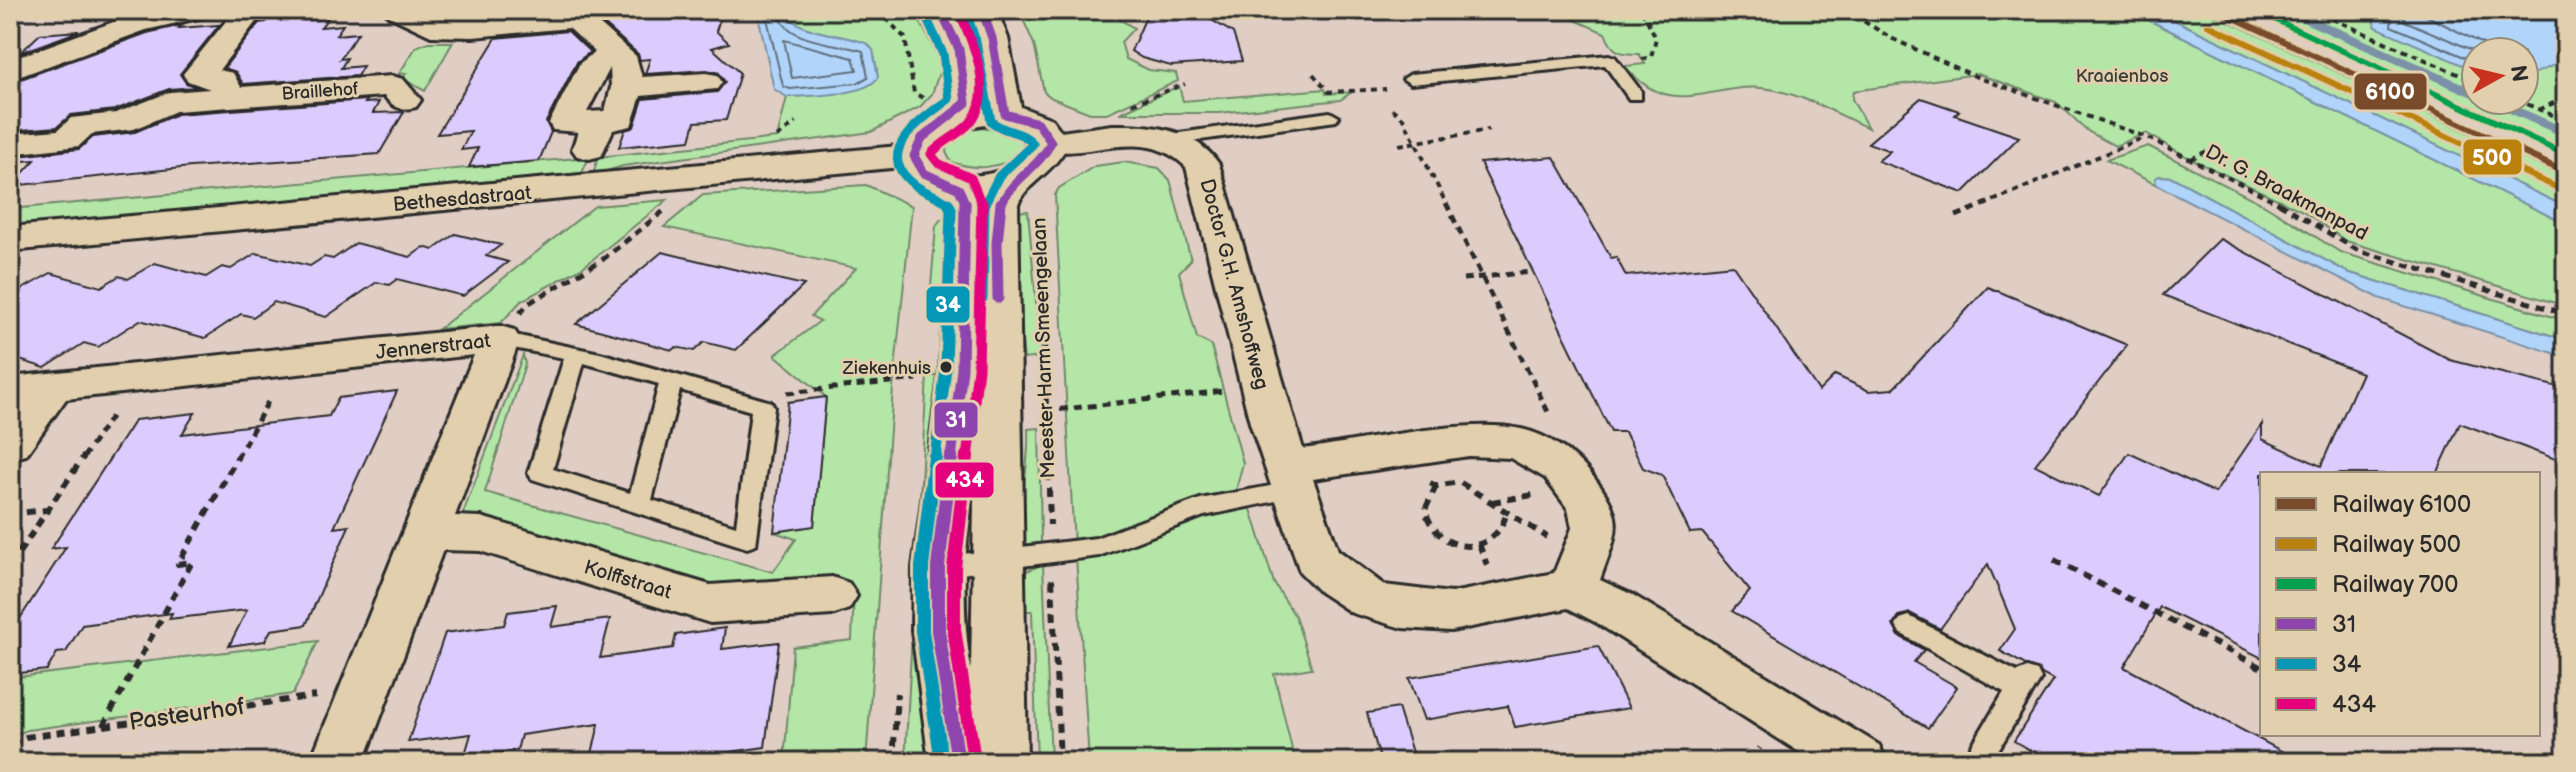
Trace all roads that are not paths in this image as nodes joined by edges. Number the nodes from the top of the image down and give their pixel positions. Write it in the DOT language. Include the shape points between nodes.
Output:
graph roads {
  1 [pos="197,10"];
  2 [pos="250,10"];
  3 [pos="399,10"];
  4 [pos="940,10"];
  5 [pos="982,10"];
  6 [pos="578,15"];
  7 [pos="134,16"];
  8 [pos="615,55"];
  9 [pos="10,71"];
  10 [pos="199,74"];
  11 [pos="1411,79"];
  12 [pos="706,82"];
  13 [pos="627,87"];
  14 [pos="1635,95"];
  15 [pos="230,98"];
  16 [pos="405,100"];
  17 [pos="938,111"];
  18 [pos="1005,114"];
  19 [pos="1330,117"];
  20 [pos="83,125"];
  21 [pos="1172,139"];
  22 [pos="10,144"];
  23 [pos="914,155"];
  24 [pos="1039,157"];
  25 [pos="954,184"];
  26 [pos="10,239"];
  27 [pos="500,339"];
  28 [pos="576,355"];
  29 [pos="671,381"];
  30 [pos="53,387"];
  31 [pos="10,391"];
  32 [pos="10,444"];
  33 [pos="1289,479"];
  34 [pos="639,504"];
  35 [pos="426,532"];
  36 [pos="997,562"];
  37 [pos="938,567"];
  38 [pos="1579,574"];
  39 [pos="832,596"];
  40 [pos="1909,626"];
  41 [pos="337,762"];
  42 [pos="958,762"];
  43 [pos="998,762"];
  44 [pos="1860,762"];
  45 [pos="1976,762"];
  1 -- 7 [label="street"];
  2 -- 10 [label="street"];
  3 -- 6 [label="street" via="431,27 473,28"];
  4 -- 17 [label="street" via="959,49 967,96 963,109"];
  5 -- 18 [label="street"];
  6 -- 8 [label="street"];
  7 -- 9 [label="street"];
  8 -- 13 [label="street" via="625,63"];
  8 -- 13 [label="street" via="595,63 565,123 594,135 619,119"];
  10 -- 15 [label="street" via="222,80"];
  10 -- 20 [label="street, Braillehof" via="102,108"];
  11 -- 14 [label="lane" via="1609,60"];
  12 -- 13 [label="street"];
  15 -- 16 [label="street, Braillehof" via="392,86"];
  15 -- 20 [label="street, Braillehof" via="170,102 122,122"];
  17 -- 18 [label="street"];
  17 -- 23 [label="street"];
  18 -- 24 [label="street" via="1038,123"];
  19 -- 21 [label="lane"];
  20 -- 22 [label="street, Braillehof" via="67,139"];
  21 -- 24 [label="street" via="1136,136"];
  21 -- 33 [label="street, Doctor G.H. Amshoffweg" via="1189,148 1206,173"];
  23 -- 25 [label="street" via="919,168"];
  23 -- 26 [label="street, Bethesdastraat"];
  24 -- 25 [label="street" via="992,183"];
  24 -- 36 [label="street, Meester Harm Smeengelaan" via="1005,190 999,204"];
  25 -- 37 [label="street" via="965,195 967,207 962,369"];
  27 -- 28 [label="lane"];
  27 -- 30 [label="street, Jennerstraat"];
  27 -- 35 [label="street, Jennerstraat"];
  28 -- 29 [label="lane"];
  28 -- 34 [label="lane" via="540,473"];
  29 -- 34 [label="lane"];
  29 -- 34 [label="lane" via="763,407 747,539"];
  30 -- 31 [label="street, Jennerstraat"];
  30 -- 32 [label="street"];
  33 -- 36 [label="lane" via="1099,547"];
  33 -- 38 [label="street, Doctor G.H. Amshoffweg" via="1317,559 1369,600 1402,609 1451,612"];
  33 -- 38 [label="street" via="1381,453 1493,439 1518,443 1561,467 1590,505 1595,528"];
  35 -- 39 [label="street, Kolffstraat" via="481,534 710,604"];
  35 -- 41 [label="street, Jennerstraat"];
  36 -- 37 [label="lane"];
  36 -- 43 [label="street, Meester Harm Smeengelaan"];
  37 -- 42 [label="street" via="938,630"];
  38 -- 44 [label="street" via="1615,609"];
  40 -- 45 [label="lane" via="2024,684"];
}
